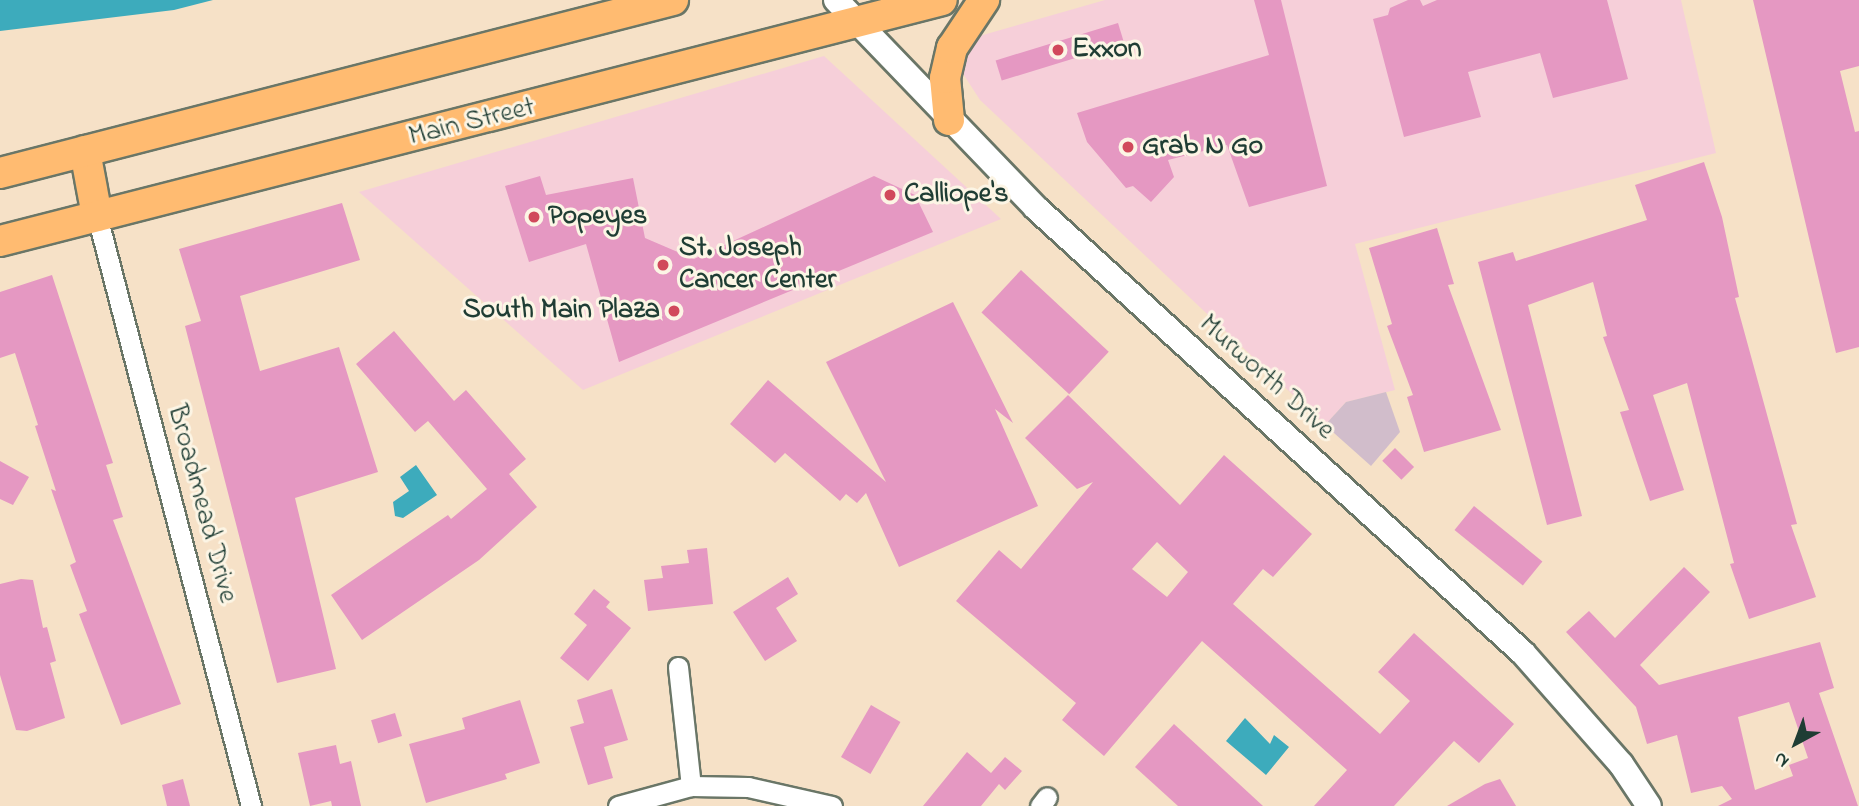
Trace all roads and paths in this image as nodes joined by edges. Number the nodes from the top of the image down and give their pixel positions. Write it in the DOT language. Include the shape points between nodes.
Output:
graph roads {
  1 [pos="836,0"];
  2 [pos="942,0"];
  3 [pos="984,0"];
  4 [pos="666,1"];
  5 [pos="858,22"];
  6 [pos="949,120"];
  7 [pos="85,151"];
  8 [pos="0,173"];
  9 [pos="97,216"];
  10 [pos="0,241"];
  11 [pos="678,667"];
  12 [pos="691,786"];
  13 [pos="251,806"];
  14 [pos="618,806"];
  15 [pos="832,806"];
  16 [pos="1649,806"];
  1 -- 5 [label="street, Murworth Drive"];
  2 -- 5 [label="main road, Main Street"];
  3 -- 6 [label="main road" via="952,48 946,78"];
  4 -- 7 [label="main road"];
  5 -- 6 [label="street, Murworth Drive"];
  5 -- 9 [label="main road, Main Street"];
  6 -- 16 [label="street, Murworth Drive" via="1036,208 1523,653 1612,754"];
  7 -- 8 [label="main road"];
  7 -- 9 [label="main road"];
  9 -- 10 [label="main road, Main Street"];
  9 -- 13 [label="street, Broadmead Drive"];
  11 -- 12 [label="street"];
  12 -- 14 [label="street"];
  12 -- 15 [label="street" via="748,788"];
}
